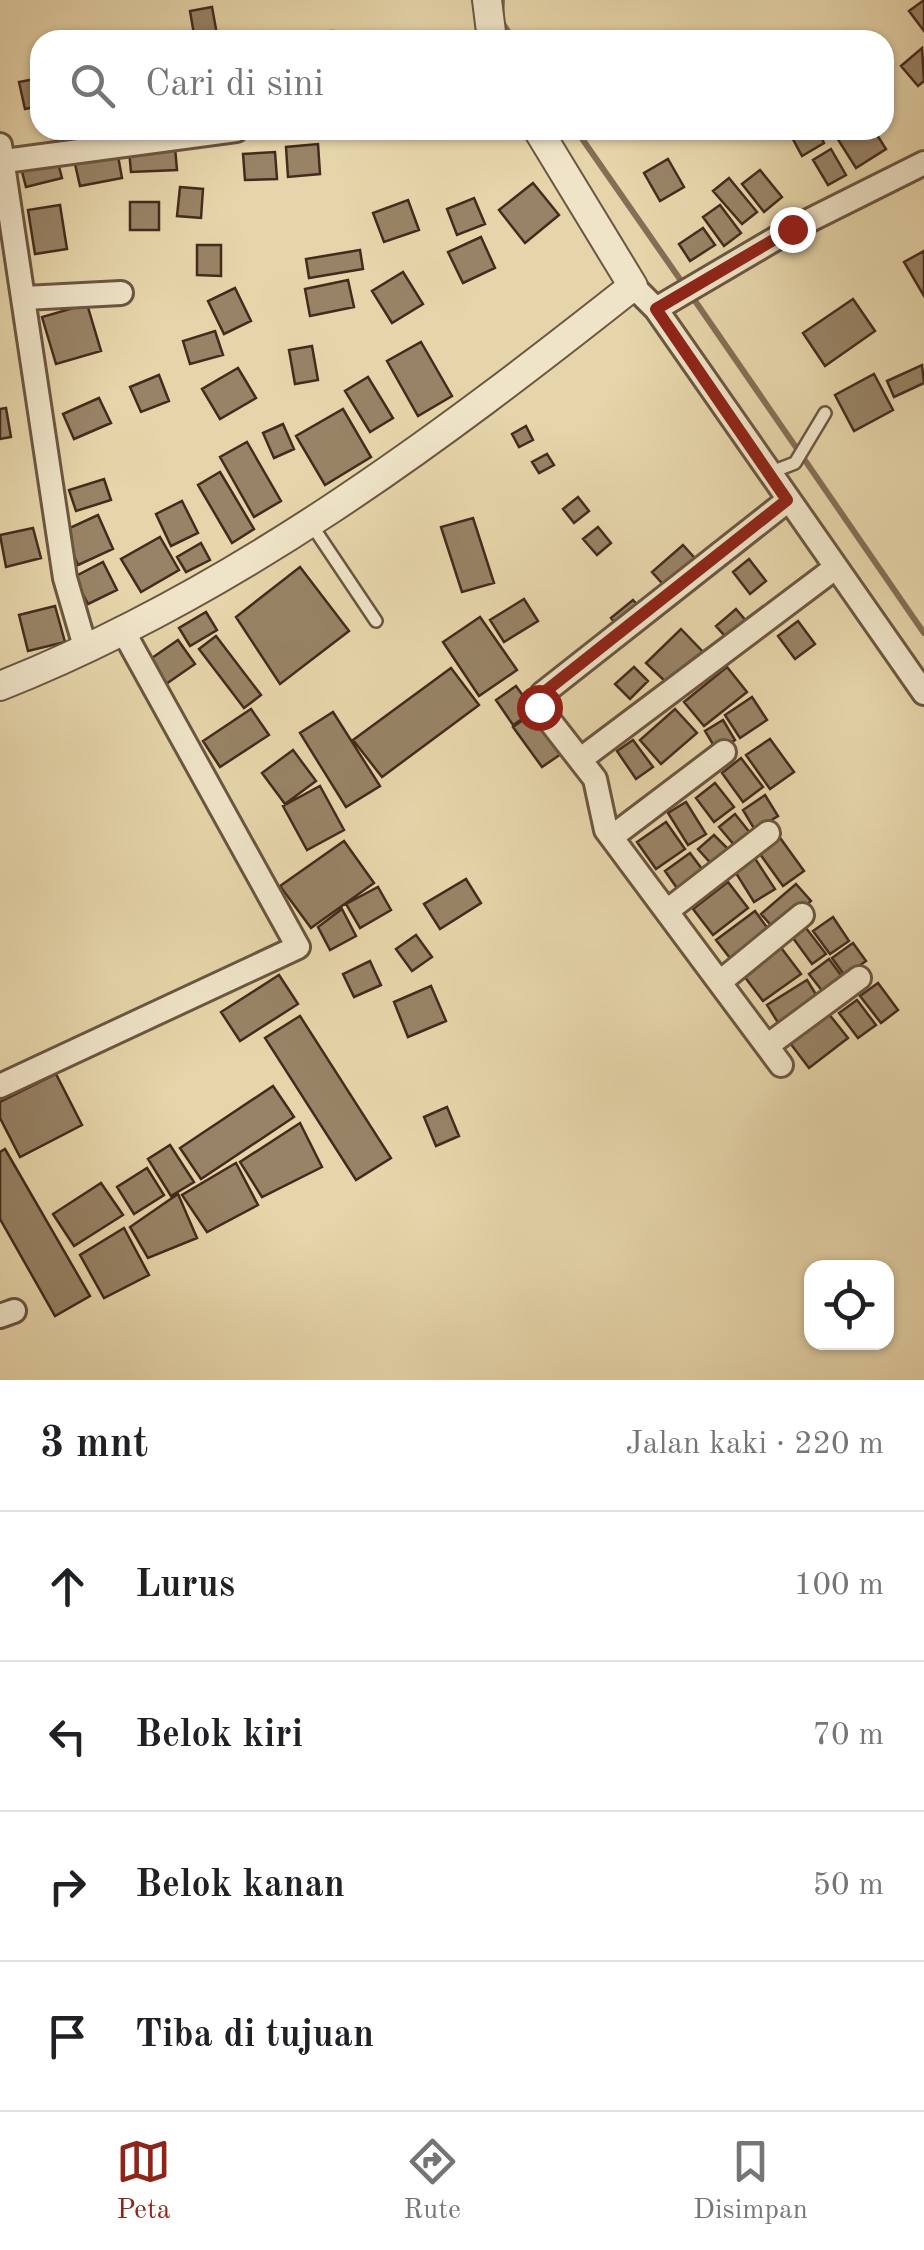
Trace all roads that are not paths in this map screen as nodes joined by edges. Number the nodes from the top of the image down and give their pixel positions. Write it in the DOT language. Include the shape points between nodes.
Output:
graph roads {
  1 [pos="487,0"];
  2 [pos="491,30"];
  3 [pos="135,140"];
  4 [pos="544,140"];
  5 [pos="3,153"];
  6 [pos="924,163"];
  7 [pos="632,286"];
  8 [pos="121,293"];
  9 [pos="25,298"];
  10 [pos="660,306"];
  11 [pos="825,414"];
  12 [pos="769,473"];
  13 [pos="787,500"];
  14 [pos="311,524"];
  15 [pos="834,568"];
  16 [pos="376,621"];
  17 [pos="122,630"];
  18 [pos="86,650"];
  19 [pos="0,686"];
  20 [pos="924,693"];
  21 [pos="724,752"];
  22 [pos="581,759"];
  23 [pos="768,834"];
  24 [pos="613,836"];
  25 [pos="667,911"];
  26 [pos="802,915"];
  27 [pos="859,978"];
  28 [pos="720,982"];
  29 [pos="0,1086"];
  1 -- 2 [label="street"];
  3 -- 5 [label="street"];
  4 -- 7 [label="street"];
  5 -- 9 [label="street"];
  6 -- 10 [label="street"];
  7 -- 10 [label="street"];
  7 -- 14 [label="street" via="412,457"];
  8 -- 9 [label="street"];
  9 -- 18 [label="street" via="65,578"];
  10 -- 12 [label="street"];
  11 -- 12 [label="lane" via="795,463"];
  12 -- 13 [label="street"];
  13 -- 15 [label="street"];
  13 -- 22 [label="street" via="542,694 542,711"];
  14 -- 16 [label="lane"];
  14 -- 17 [label="street"];
  15 -- 20 [label="street"];
  15 -- 22 [label="street"];
  17 -- 18 [label="street"];
  17 -- 29 [label="street" via="298,946"];
  18 -- 19 [label="street"];
  21 -- 24 [label="street"];
  22 -- 24 [label="street" via="598,786 601,820"];
  23 -- 25 [label="street"];
  24 -- 25 [label="street"];
  25 -- 28 [label="street"];
  26 -- 28 [label="street"];
  27 -- 28 [label="street" via="774,1055"];
}
